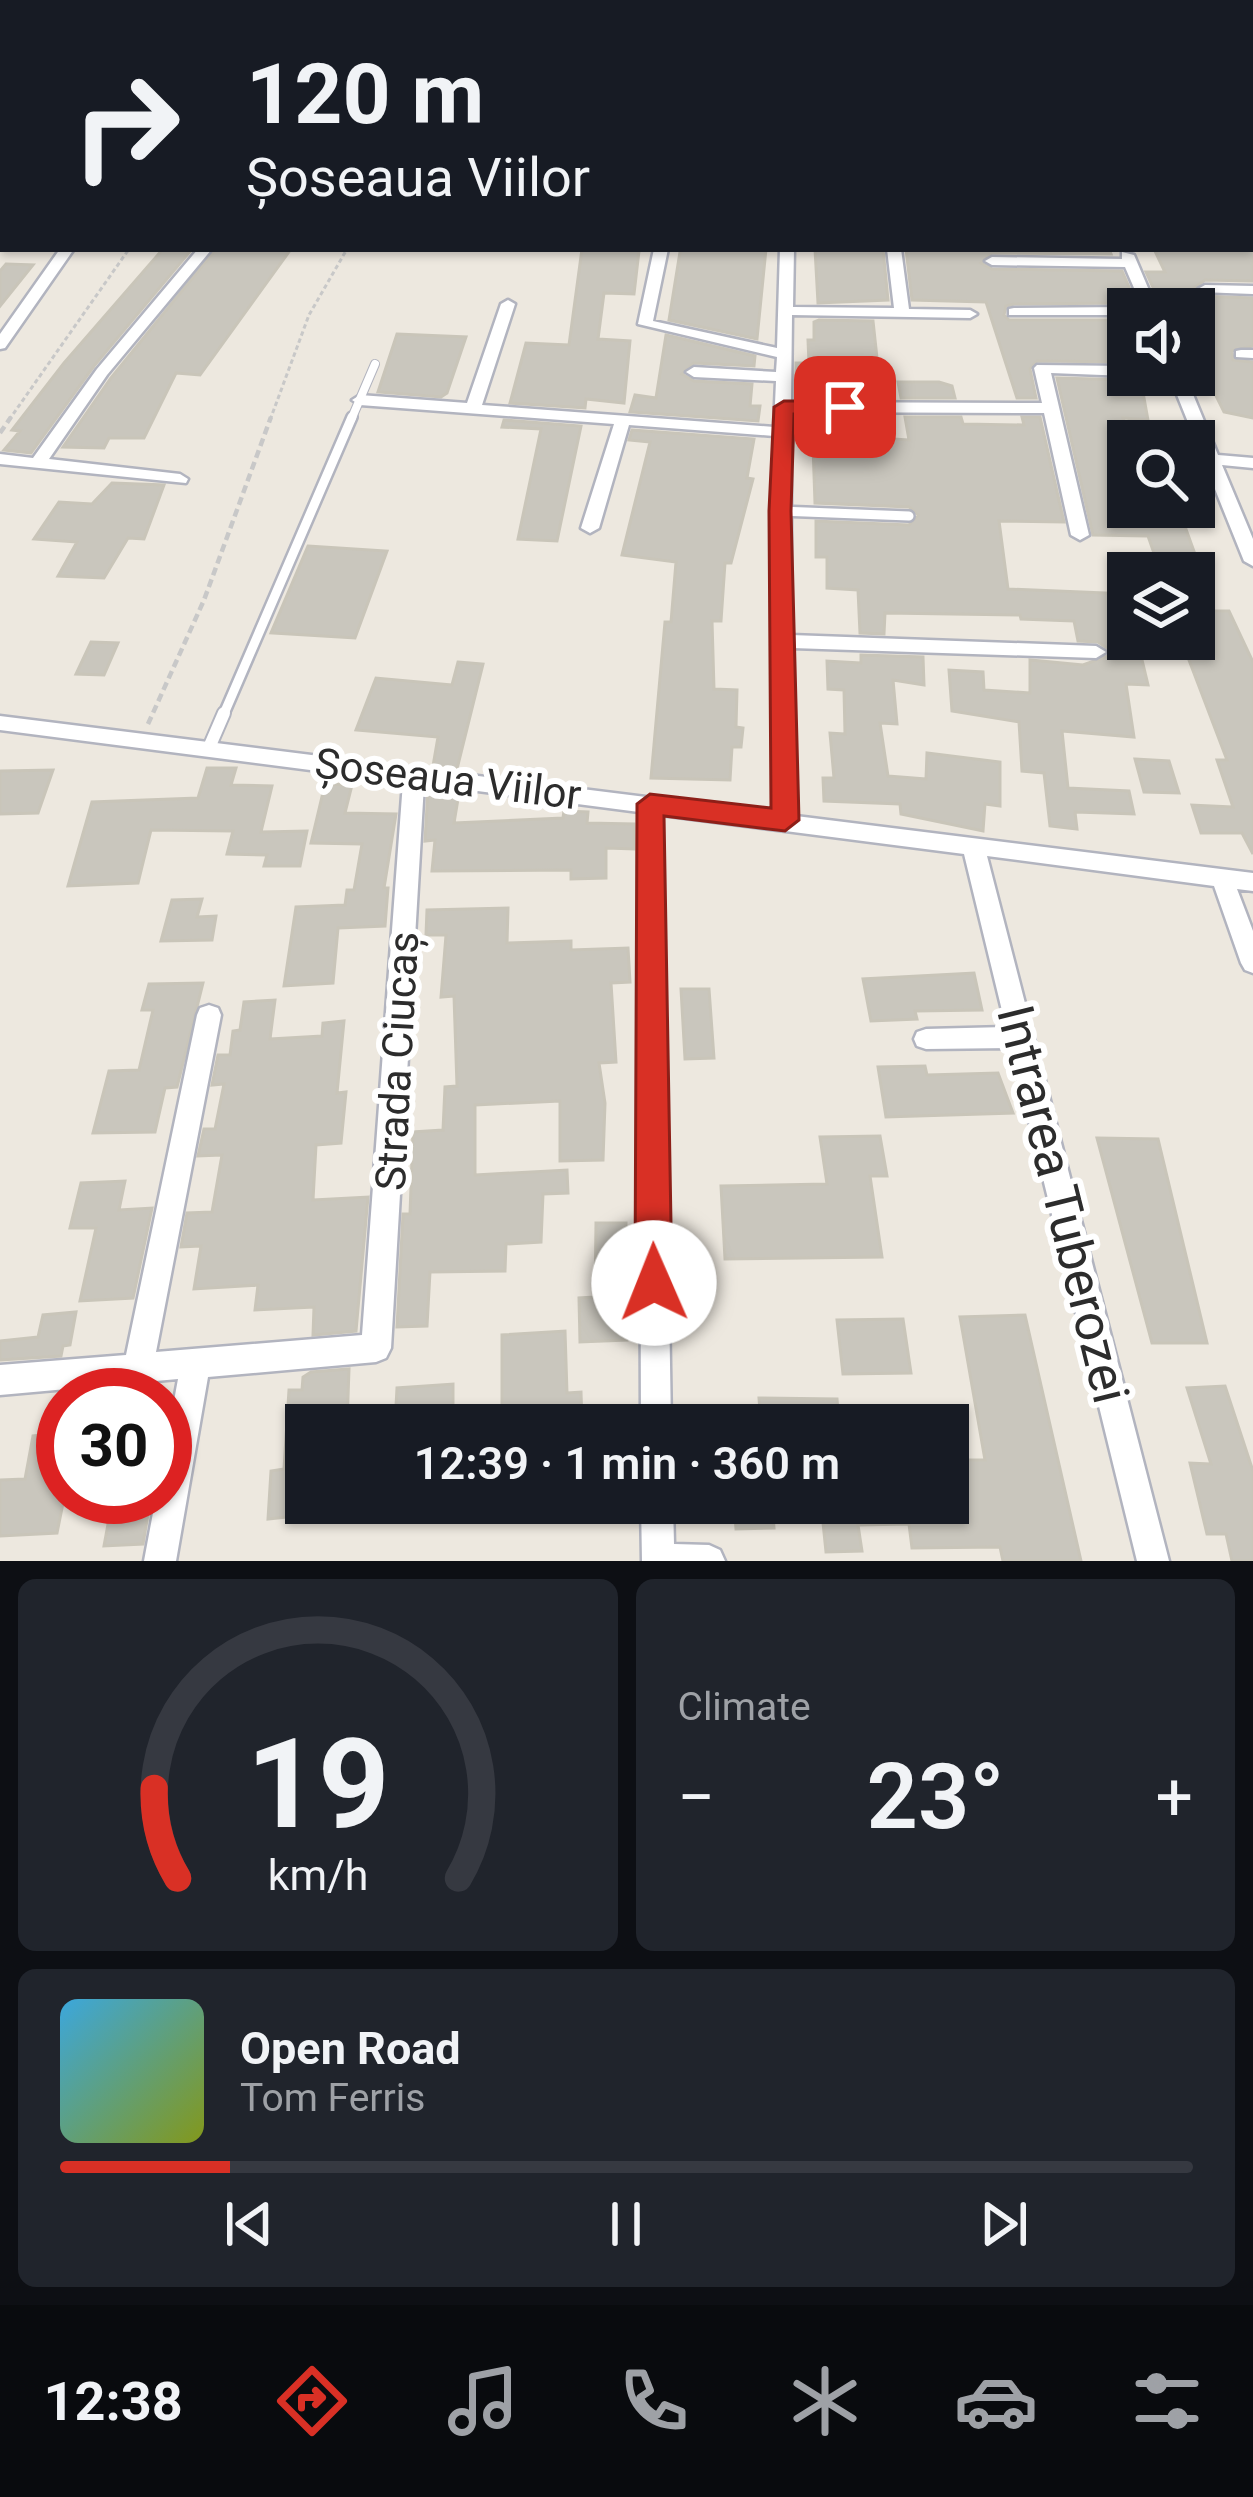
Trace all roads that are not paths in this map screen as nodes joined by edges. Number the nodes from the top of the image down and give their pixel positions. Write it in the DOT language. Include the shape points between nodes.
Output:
graph roads {
  1 [pos="65,252"];
  2 [pos="202,252"];
  3 [pos="660,252"];
  4 [pos="787,252"];
  5 [pos="894,252"];
  6 [pos="1127,256"];
  7 [pos="992,261"];
  8 [pos="1141,288"];
  9 [pos="1215,289"];
  10 [pos="1253,290"];
  11 [pos="508,304"];
  12 [pos="1107,310"];
  13 [pos="787,311"];
  14 [pos="1014,312"];
  15 [pos="879,313"];
  16 [pos="902,313"];
  17 [pos="970,314"];
  18 [pos="882,332"];
  19 [pos="0,345"];
  20 [pos="785,353"];
  21 [pos="375,364"];
  22 [pos="1107,370"];
  23 [pos="694,372"];
  24 [pos="784,377"];
  25 [pos="360,400"];
  26 [pos="784,407"];
  27 [pos="473,408"];
  28 [pos="1050,408"];
  29 [pos="622,419"];
  30 [pos="783,432"];
  31 [pos="0,459"];
  32 [pos="1215,459"];
  33 [pos="38,463"];
  34 [pos="1253,463"];
  35 [pos="1215,466"];
  36 [pos="180,479"];
  37 [pos="780,511"];
  38 [pos="909,516"];
  39 [pos="590,528"];
  40 [pos="1080,535"];
  41 [pos="1253,561"];
  42 [pos="783,641"];
  43 [pos="1096,652"];
  44 [pos="0,723"];
  45 [pos="208,750"];
  46 [pos="414,775"];
  47 [pos="650,804"];
  48 [pos="785,820"];
  49 [pos="973,847"];
  50 [pos="1222,878"];
  51 [pos="1253,882"];
  52 [pos="1253,963"];
  53 [pos="209,1015"];
  54 [pos="1021,1037"];
  55 [pos="926,1039"];
  56 [pos="196,1363"];
  57 [pos="138,1367"];
  58 [pos="0,1380"];
  59 [pos="656,1404"];
  60 [pos="657,1524"];
  61 [pos="658,1560"];
  62 [pos="157,1561"];
  63 [pos="709,1561"];
  64 [pos="1153,1561"];
  1 -- 19 [label="street"];
  2 -- 33 [label="street"];
  3 -- 20 [label="street" via="645,324"];
  4 -- 13 [label="street"];
  5 -- 16 [label="street"];
  6 -- 7 [label="street"];
  6 -- 8 [label="street"];
  9 -- 10 [label="street"];
  11 -- 27 [label="street"];
  12 -- 14 [label="street"];
  13 -- 15 [label="street"];
  13 -- 20 [label="street"];
  15 -- 16 [label="street"];
  15 -- 18 [label="street"];
  16 -- 17 [label="street"];
  20 -- 24 [label="street"];
  21 -- 25 [label="lane"];
  22 -- 28 [label="street" via="1042,368"];
  23 -- 24 [label="street"];
  24 -- 26 [label="street"];
  25 -- 27 [label="street"];
  25 -- 45 [label="lane"];
  26 -- 28 [label="street"];
  26 -- 30 [label="street"];
  27 -- 29 [label="street"];
  28 -- 40 [label="street"];
  29 -- 30 [label="street"];
  29 -- 39 [label="street"];
  30 -- 37 [label="street"];
  31 -- 33 [label="street"];
  32 -- 34 [label="street"];
  33 -- 36 [label="street"];
  35 -- 41 [label="street"];
  37 -- 38 [label="lane"];
  37 -- 42 [label="street"];
  42 -- 43 [label="street"];
  42 -- 48 [label="street"];
  44 -- 45 [label="street, Șoseaua Viilor"];
  45 -- 46 [label="street, Șoseaua Viilor"];
  46 -- 47 [label="street, Șoseaua Viilor"];
  46 -- 56 [label="street, Strada Ciucaș" via="376,1348"];
  47 -- 48 [label="street, Șoseaua Viilor"];
  47 -- 59 [label="street"];
  48 -- 49 [label="street, Șoseaua Viilor"];
  49 -- 50 [label="street, Șoseaua Viilor"];
  49 -- 54 [label="street, Intrarea Tuberozei"];
  50 -- 51 [label="street, Șoseaua Viilor"];
  50 -- 52 [label="street"];
  53 -- 57 [label="street"];
  54 -- 55 [label="street"];
  54 -- 64 [label="street, Intrarea Tuberozei"];
  56 -- 57 [label="street"];
  56 -- 62 [label="street"];
  57 -- 58 [label="street"];
  60 -- 61 [label="street"];
  61 -- 63 [label="street"];
}
